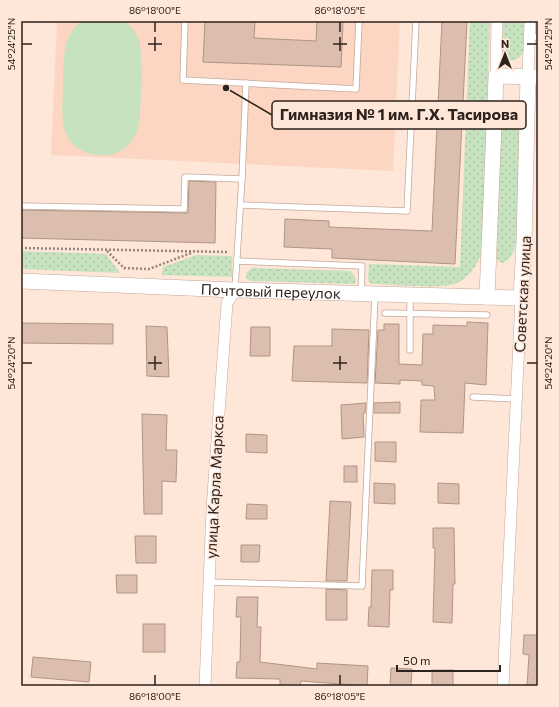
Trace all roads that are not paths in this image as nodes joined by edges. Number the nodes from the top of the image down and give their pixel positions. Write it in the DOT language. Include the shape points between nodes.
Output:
graph roads {
  1 [pos="184,21"];
  2 [pos="359,21"];
  3 [pos="416,21"];
  4 [pos="497,21"];
  5 [pos="530,21"];
  6 [pos="534,37"];
  7 [pos="496,76"];
  8 [pos="533,77"];
  9 [pos="246,83"];
  10 [pos="242,179"];
  11 [pos="241,205"];
  12 [pos="21,206"];
  13 [pos="236,261"];
  14 [pos="21,282"];
  15 [pos="235,290"];
  16 [pos="368,293"];
  17 [pos="410,294"];
  18 [pos="487,297"];
  19 [pos="521,298"];
  20 [pos="385,313"];
  21 [pos="410,314"];
  22 [pos="487,315"];
  23 [pos="410,350"];
  24 [pos="473,397"];
  25 [pos="517,399"];
  26 [pos="209,582"];
  27 [pos="205,686"];
  28 [pos="503,686"];
  1 -- 9 [label="lane" via="183,80"];
  2 -- 9 [label="lane" via="356,89"];
  3 -- 11 [label="lane" via="407,211"];
  4 -- 7 [label="street"];
  5 -- 6 [label="street, Советская улица"];
  6 -- 8 [label="street, Советская улица"];
  7 -- 8 [label="main road"];
  7 -- 18 [label="main road"];
  8 -- 19 [label="main road, Советская улица"];
  9 -- 10 [label="lane"];
  10 -- 11 [label="lane"];
  10 -- 12 [label="lane" via="185,177 184,209"];
  11 -- 13 [label="lane"];
  13 -- 15 [label="lane"];
  13 -- 16 [label="lane" via="362,266"];
  14 -- 15 [label="main road, Почтовый переулок"];
  15 -- 16 [label="main road, Почтовый переулок"];
  15 -- 26 [label="street, улица Карла Маркса" via="227,303"];
  16 -- 17 [label="main road, Почтовый переулок"];
  16 -- 26 [label="lane" via="362,586"];
  17 -- 18 [label="main road, Почтовый переулок"];
  17 -- 21 [label="lane"];
  18 -- 19 [label="main road, Почтовый переулок"];
  19 -- 25 [label="street, Советская улица"];
  20 -- 21 [label="lane"];
  21 -- 22 [label="lane"];
  21 -- 23 [label="lane"];
  24 -- 25 [label="lane"];
  25 -- 28 [label="street, Советская улица"];
  26 -- 27 [label="street, улица Карла Маркса"];
}
